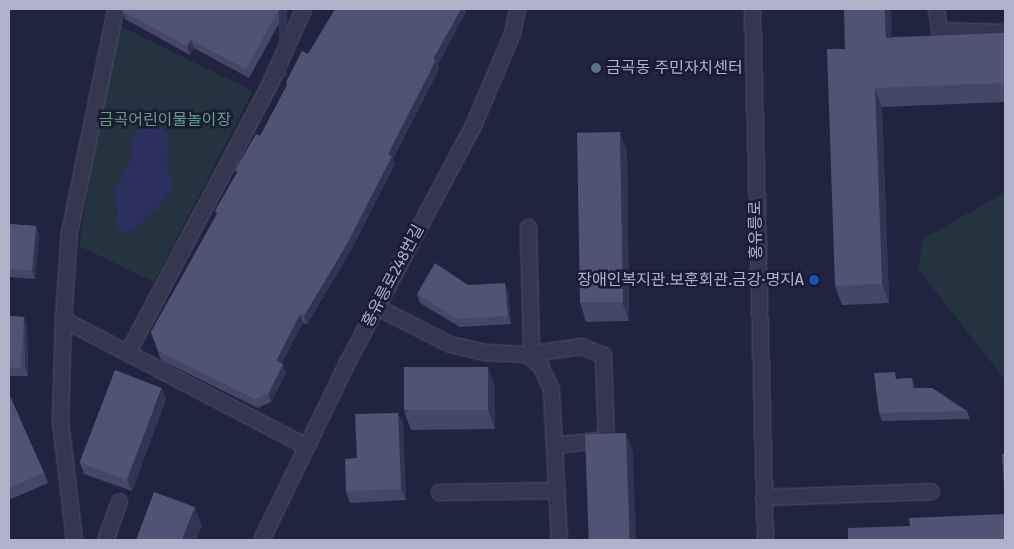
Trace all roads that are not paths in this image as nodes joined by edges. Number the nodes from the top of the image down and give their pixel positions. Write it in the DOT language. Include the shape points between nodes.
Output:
graph roads {
  1 [pos="115,9"];
  2 [pos="303,9"];
  3 [pos="517,9"];
  4 [pos="752,9"];
  5 [pos="936,9"];
  6 [pos="1005,32"];
  7 [pos="528,227"];
  8 [pos="376,307"];
  9 [pos="62,319"];
  10 [pos="127,353"];
  11 [pos="529,353"];
  12 [pos="555,445"];
  13 [pos="306,446"];
  14 [pos="557,490"];
  15 [pos="931,491"];
  16 [pos="439,492"];
  17 [pos="763,497"];
  18 [pos="119,501"];
  19 [pos="74,540"];
  20 [pos="104,540"];
  21 [pos="261,540"];
  22 [pos="559,540"];
  23 [pos="765,540"];
  1 -- 9 [label="street" via="69,232"];
  2 -- 10 [label="street" via="268,87"];
  3 -- 8 [label="street, 홍유릉로248번길" via="512,33 472,125"];
  4 -- 17 [label="street, 홍유릉로"];
  5 -- 6 [label="street" via="939,30"];
  7 -- 11 [label="street"];
  8 -- 11 [label="street" via="450,344 484,352"];
  8 -- 13 [label="street, 홍유릉로248번길"];
  9 -- 10 [label="street"];
  9 -- 19 [label="street" via="60,420"];
  10 -- 13 [label="street"];
  11 -- 12 [label="street" via="540,365 551,388"];
  11 -- 12 [label="street" via="581,346 603,355 606,439"];
  12 -- 14 [label="street"];
  13 -- 21 [label="street, 홍유릉로248번길"];
  14 -- 16 [label="street"];
  14 -- 22 [label="street"];
  15 -- 17 [label="street"];
  17 -- 23 [label="street, 홍유릉로"];
  18 -- 20 [label="street"];
}
